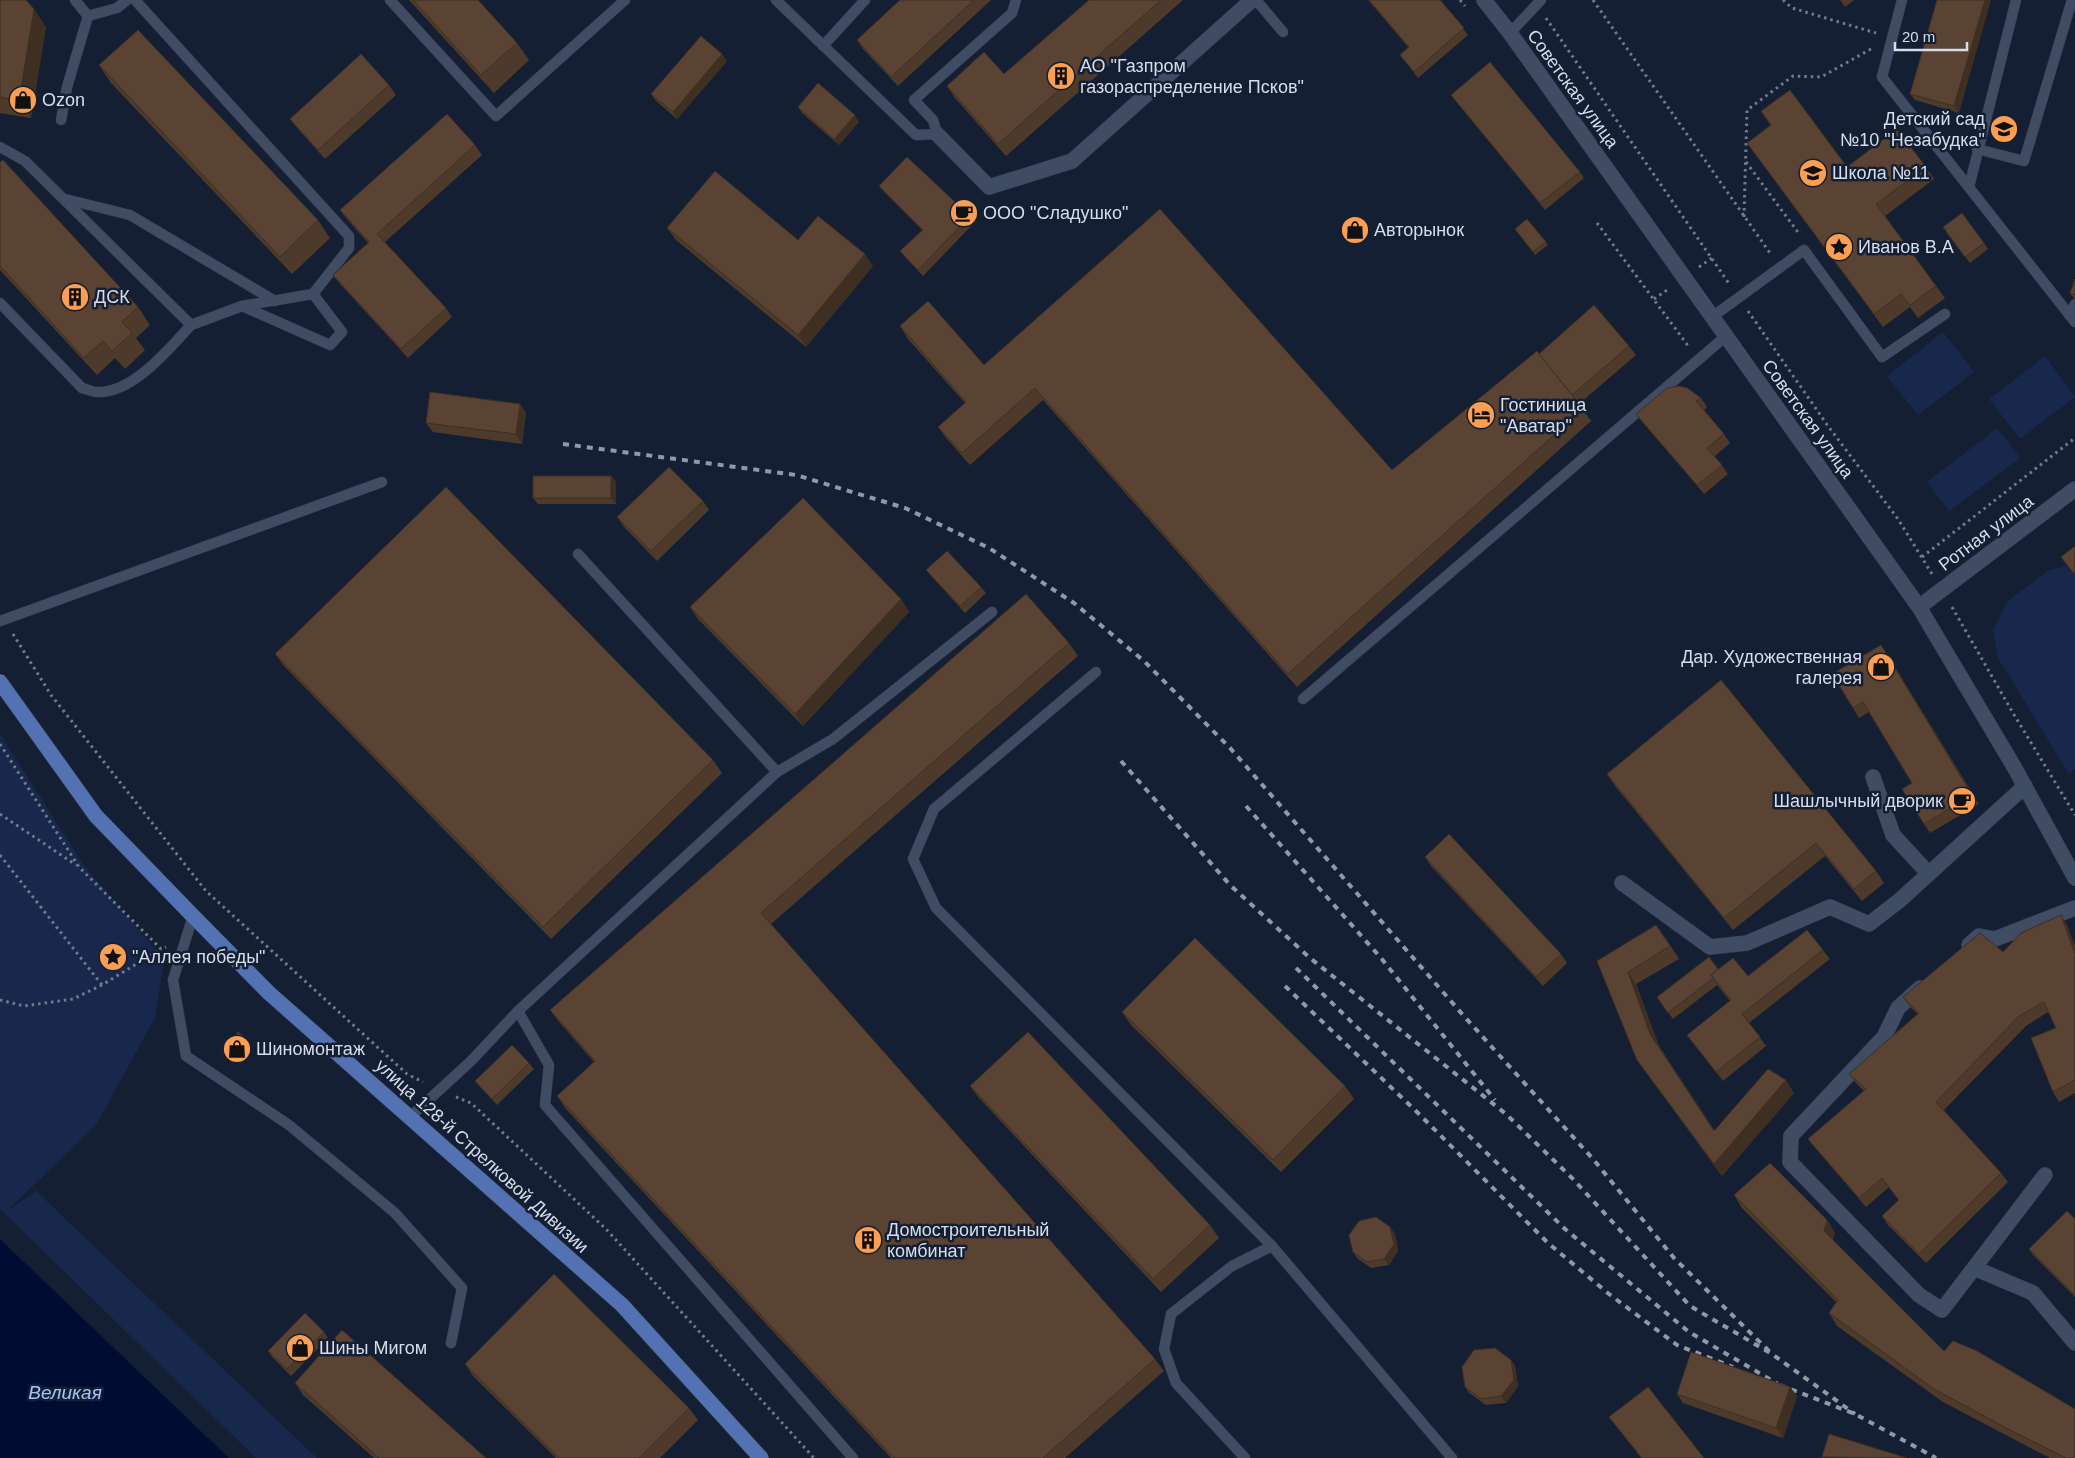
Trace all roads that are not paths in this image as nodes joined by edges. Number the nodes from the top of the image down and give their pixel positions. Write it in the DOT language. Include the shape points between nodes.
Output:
graph roads {
  1 [pos="75,0"];
  2 [pos="127,0"];
  3 [pos="134,0"];
  4 [pos="390,0"];
  5 [pos="624,0"];
  6 [pos="776,0"];
  7 [pos="865,0"];
  8 [pos="1016,0"];
  9 [pos="1484,0"];
  10 [pos="1902,0"];
  11 [pos="2016,0"];
  12 [pos="2072,0"];
  13 [pos="1247,2"];
  14 [pos="1539,2"];
  15 [pos="88,16"];
  16 [pos="1283,32"];
  17 [pos="1510,33"];
  18 [pos="823,46"];
  19 [pos="61,120"];
  20 [pos="937,134"];
  21 [pos="0,147"];
  22 [pos="1977,149"];
  23 [pos="1969,187"];
  24 [pos="64,199"];
  25 [pos="313,294"];
  26 [pos="275,301"];
  27 [pos="0,303"];
  28 [pos="2075,304"];
  29 [pos="242,306"];
  30 [pos="1944,314"];
  31 [pos="1712,317"];
  32 [pos="2073,319"];
  33 [pos="191,325"];
  34 [pos="1726,336"];
  35 [pos="382,482"];
  36 [pos="2075,489"];
  37 [pos="578,554"];
  38 [pos="1919,607"];
  39 [pos="992,612"];
  40 [pos="2,620"];
  41 [pos="1096,672"];
  42 [pos="0,682"];
  43 [pos="1303,699"];
  44 [pos="777,772"];
  45 [pos="1872,777"];
  46 [pos="2025,786"];
  47 [pos="1929,874"];
  48 [pos="2075,878"];
  49 [pos="1622,883"];
  50 [pos="2075,908"];
  51 [pos="193,916"];
  52 [pos="1956,956"];
  53 [pos="1934,975"];
  54 [pos="518,1011"];
  55 [pos="410,1117"];
  56 [pos="2045,1175"];
  57 [pos="1272,1246"];
  58 [pos="1974,1268"];
  59 [pos="450,1343"];
  60 [pos="2075,1343"];
  61 [pos="761,1458"];
  62 [pos="854,1458"];
  63 [pos="1245,1458"];
  64 [pos="1452,1458"];
  1 -- 15 [label="lane"];
  2 -- 15 [label="lane" via="118,8"];
  3 -- 25 [label="lane" via="348,236 349,248"];
  4 -- 5 [label="lane" via="496,116"];
  6 -- 18 [label="lane"];
  7 -- 18 [label="lane"];
  8 -- 20 [label="lane" via="1012,13 914,100 933,120"];
  9 -- 17 [label="street, Советская улица"];
  10 -- 23 [label="lane" via="1882,77"];
  11 -- 22 [label="lane"];
  12 -- 22 [label="lane" via="2024,161"];
  13 -- 16 [label="lane"];
  13 -- 20 [label="street" via="1072,162 989,187"];
  14 -- 17 [label="lane"];
  15 -- 19 [label="lane"];
  17 -- 31 [label="street, Советская улица"];
  18 -- 20 [label="lane" via="916,135"];
  21 -- 24 [label="lane" via="25,161"];
  22 -- 23 [label="lane"];
  23 -- 32 [label="lane"];
  24 -- 26 [label="lane" via="130,215"];
  24 -- 33 [label="lane"];
  25 -- 26 [label="lane"];
  25 -- 29 [label="lane" via="342,332 330,345"];
  26 -- 29 [label="lane"];
  27 -- 33 [label="lane" via="82,388 98,392 123,387 170,348"];
  28 -- 32 [label="lane"];
  29 -- 33 [label="lane"];
  30 -- 31 [label="lane" via="1882,357 1804,250"];
  31 -- 34 [label="street, Советская улица"];
  34 -- 38 [label="street, Советская улица"];
  34 -- 43 [label="lane"];
  35 -- 40 [label="lane"];
  36 -- 38 [label="street, Ротная улица"];
  37 -- 44 [label="lane"];
  38 -- 46 [label="street, Советская улица"];
  39 -- 44 [label="lane" via="833,739"];
  41 -- 57 [label="lane" via="934,809 912,859 936,908"];
  42 -- 51 [label="main road, улица 128-й Стрелковой Дивизии" via="96,816"];
  44 -- 54 [label="lane"];
  45 -- 47 [label="street" via="1893,835"];
  46 -- 47 [label="street"];
  46 -- 48 [label="street, Советская улица"];
  47 -- 49 [label="street" via="1869,924 1830,907 1747,943 1710,947"];
  50 -- 52 [label="street" via="1995,939 1979,936"];
  51 -- 55 [label="main road, улица 128-й Стрелковой Дивизии" via="269,993"];
  51 -- 59 [label="lane" via="173,980 186,1056 289,1125 395,1213 462,1288"];
  53 -- 58 [label="street" via="1898,1008 1884,1037 1791,1136 1790,1162 1919,1296 1942,1310"];
  54 -- 55 [label="lane"];
  54 -- 62 [label="lane" via="549,1065 545,1105"];
  55 -- 61 [label="main road, улица 128-й Стрелковой Дивизии" via="622,1306"];
  56 -- 58 [label="street"];
  57 -- 63 [label="lane" via="1232,1266 1171,1314 1164,1349 1176,1383"];
  57 -- 64 [label="lane"];
  58 -- 60 [label="street" via="2032,1293"];
}
